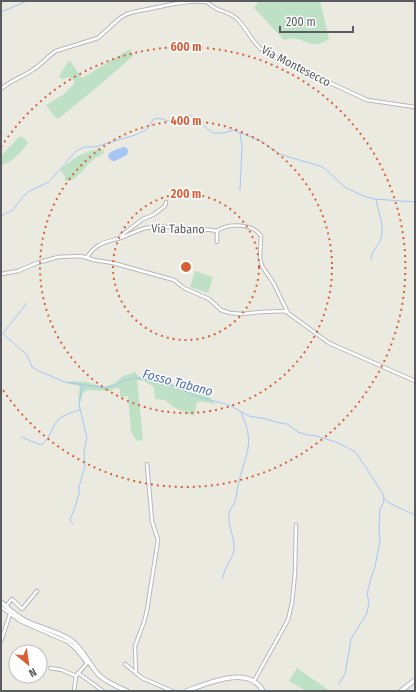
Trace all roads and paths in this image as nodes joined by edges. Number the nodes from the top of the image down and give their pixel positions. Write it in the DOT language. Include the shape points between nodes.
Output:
graph roads {
  1 [pos="211,1"];
  2 [pos="213,6"];
  3 [pos="1,89"];
  4 [pos="415,107"];
  5 [pos="166,202"];
  6 [pos="177,228"];
  7 [pos="217,231"];
  8 [pos="177,232"];
  9 [pos="120,238"];
  10 [pos="217,242"];
  11 [pos="87,257"];
  12 [pos="1,274"];
  13 [pos="288,313"];
  14 [pos="415,381"];
  15 [pos="147,464"];
  16 [pos="296,526"];
  17 [pos="38,591"];
  18 [pos="1,602"];
  19 [pos="3,606"];
  20 [pos="10,614"];
  21 [pos="1,641"];
  22 [pos="125,664"];
  23 [pos="50,668"];
  24 [pos="136,674"];
  25 [pos="77,675"];
  26 [pos="254,680"];
  27 [pos="415,680"];
  28 [pos="125,690"];
  29 [pos="74,691"];
  30 [pos="103,691"];
  31 [pos="172,691"];
  32 [pos="186,691"];
  33 [pos="263,691"];
  34 [pos="401,691"];
  1 -- 2 [label="street"];
  2 -- 3 [label="street, Via Montesecco" via="203,2 179,3 127,14 98,38 56,51 35,68"];
  2 -- 4 [label="street, Via Montesecco" via="236,18 250,38 266,53 367,100"];
  5 -- 9 [label="street" via="165,206 143,219"];
  6 -- 7 [label="street, Via Tabano"];
  6 -- 8 [label="street"];
  6 -- 9 [label="street, Via Tabano" via="157,226"];
  7 -- 10 [label="street"];
  7 -- 13 [label="street, Via Tabano" via="232,226 248,228 259,234 262,266"];
  9 -- 11 [label="street, Via Tabano" via="102,242"];
  11 -- 12 [label="street" via="58,257"];
  11 -- 13 [label="street" via="174,280 230,313"];
  13 -- 14 [label="street, Via Tabano" via="330,343"];
  15 -- 24 [label="street" via="152,521 158,540 147,610 135,646"];
  16 -- 26 [label="street" via="295,573 288,620"];
  17 -- 19 [label="street" via="22,609 12,600"];
  18 -- 19 [label="main road"];
  19 -- 20 [label="street"];
  19 -- 28 [label="main road" via="26,621 71,640 100,676"];
  20 -- 21 [label="street"];
  20 -- 25 [label="street" via="25,624 68,642 76,649 87,663"];
  22 -- 24 [label="street"];
  23 -- 25 [label="street"];
  24 -- 31 [label="street"];
  25 -- 29 [label="street"];
  25 -- 30 [label="street"];
  26 -- 32 [label="main road" via="223,678"];
  26 -- 33 [label="main road"];
  27 -- 34 [label="main road"];
}
